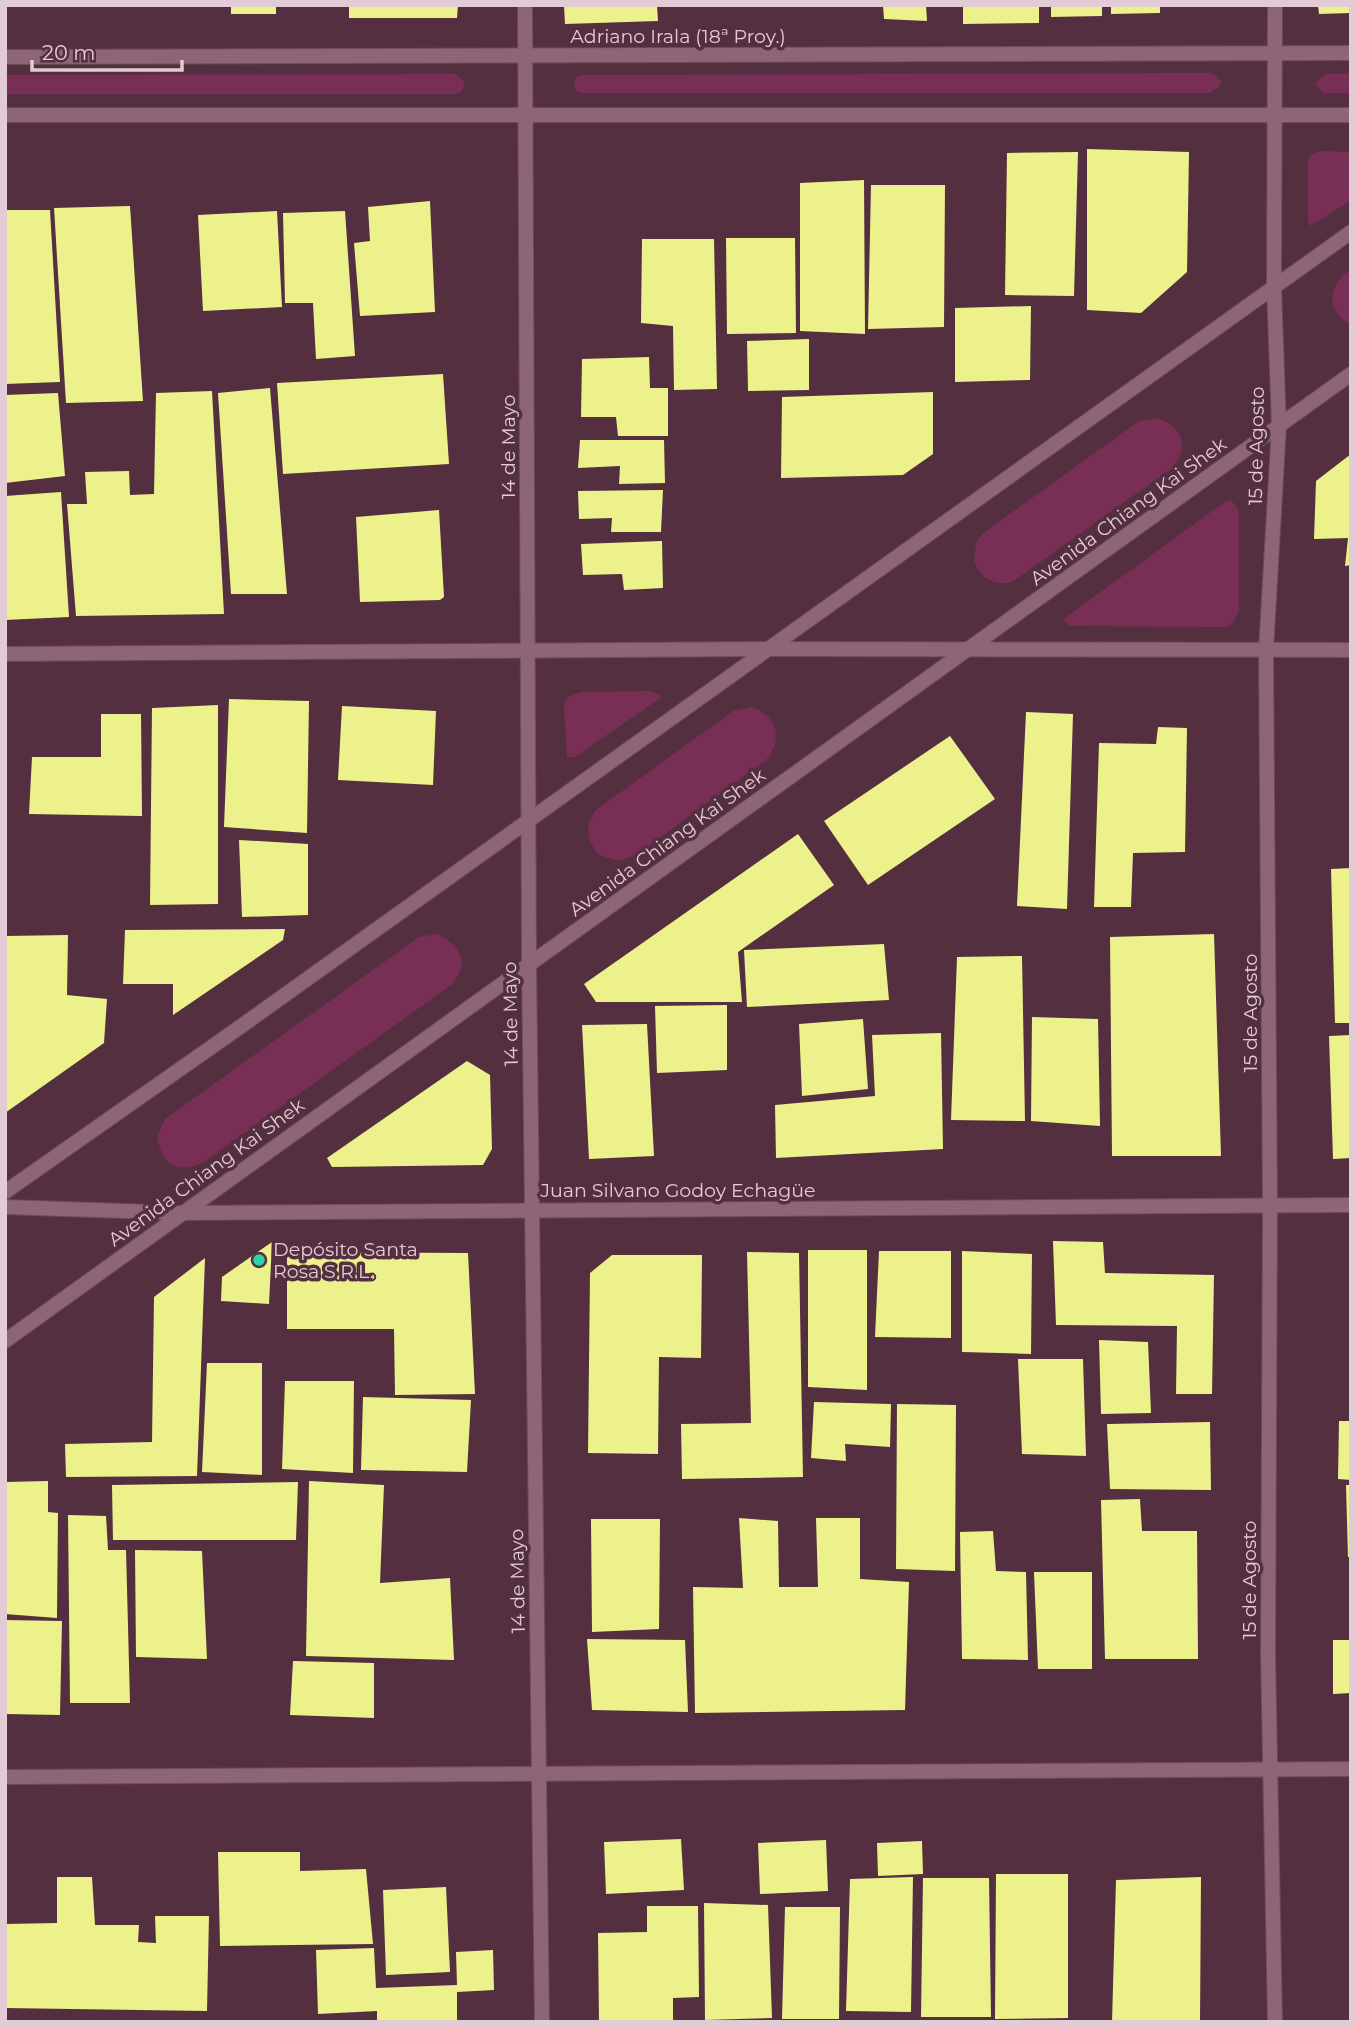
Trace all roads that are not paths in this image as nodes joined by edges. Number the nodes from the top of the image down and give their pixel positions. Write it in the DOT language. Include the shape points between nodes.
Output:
graph roads {
  1 [pos="525,5"];
  2 [pos="1275,5"];
  3 [pos="1351,53"];
  4 [pos="1275,54"];
  5 [pos="525,55"];
  6 [pos="5,57"];
  7 [pos="526,115"];
  8 [pos="1275,115"];
  9 [pos="1351,115"];
  10 [pos="5,116"];
  11 [pos="1351,232"];
  12 [pos="1273,287"];
  13 [pos="1351,374"];
  14 [pos="1279,426"];
  15 [pos="767,649"];
  16 [pos="969,650"];
  17 [pos="1266,650"];
  18 [pos="1351,650"];
  19 [pos="527,652"];
  20 [pos="5,654"];
  21 [pos="529,818"];
  22 [pos="528,964"];
  23 [pos="5,1192"];
  24 [pos="1351,1205"];
  25 [pos="1270,1206"];
  26 [pos="5,1207"];
  27 [pos="531,1210"];
  28 [pos="183,1213"];
  29 [pos="5,1341"];
  30 [pos="1272,1769"];
  31 [pos="1351,1769"];
  32 [pos="538,1774"];
  33 [pos="5,1777"];
  34 [pos="542,2022"];
  35 [pos="1275,2022"];
  1 -- 5 [label="street, 14 de Mayo"];
  2 -- 4 [label="street, 15 de Agosto"];
  3 -- 4 [label="street, Adriano Irala (18ª Proy.)"];
  4 -- 5 [label="street, Adriano Irala (18ª Proy.)"];
  4 -- 8 [label="street, 15 de Agosto"];
  5 -- 6 [label="street, Adriano Irala (18ª Proy.)"];
  5 -- 7 [label="street, 14 de Mayo"];
  7 -- 8 [label="street"];
  7 -- 10 [label="street"];
  7 -- 19 [label="street, 14 de Mayo"];
  8 -- 9 [label="street"];
  8 -- 12 [label="street, 15 de Agosto"];
  11 -- 12 [label="street"];
  12 -- 14 [label="street, 15 de Agosto"];
  12 -- 15 [label="street"];
  13 -- 14 [label="street, Avenida Chiang Kai Shek"];
  14 -- 16 [label="street, Avenida Chiang Kai Shek"];
  14 -- 17 [label="street, 15 de Agosto"];
  15 -- 16 [label="street"];
  15 -- 19 [label="street"];
  15 -- 21 [label="street"];
  16 -- 17 [label="street"];
  16 -- 22 [label="street, Avenida Chiang Kai Shek"];
  17 -- 18 [label="street"];
  17 -- 25 [label="street, 15 de Agosto"];
  19 -- 20 [label="street"];
  19 -- 21 [label="street, 14 de Mayo"];
  21 -- 22 [label="street, 14 de Mayo"];
  21 -- 23 [label="street"];
  22 -- 27 [label="street, 14 de Mayo"];
  22 -- 28 [label="street, Avenida Chiang Kai Shek"];
  24 -- 25 [label="street, Juan Silvano Godoy Echagüe"];
  25 -- 27 [label="street, Juan Silvano Godoy Echagüe"];
  25 -- 30 [label="street, 15 de Agosto" via="1268,1653"];
  26 -- 28 [label="street, Juan Silvano Godoy Echagüe"];
  27 -- 28 [label="street, Juan Silvano Godoy Echagüe"];
  27 -- 32 [label="street, 14 de Mayo"];
  28 -- 29 [label="street, Avenida Chiang Kai Shek"];
  30 -- 31 [label="street"];
  30 -- 32 [label="street"];
  30 -- 35 [label="street, 15 de Agosto"];
  32 -- 33 [label="street"];
  32 -- 34 [label="street, 14 de Mayo"];
}
